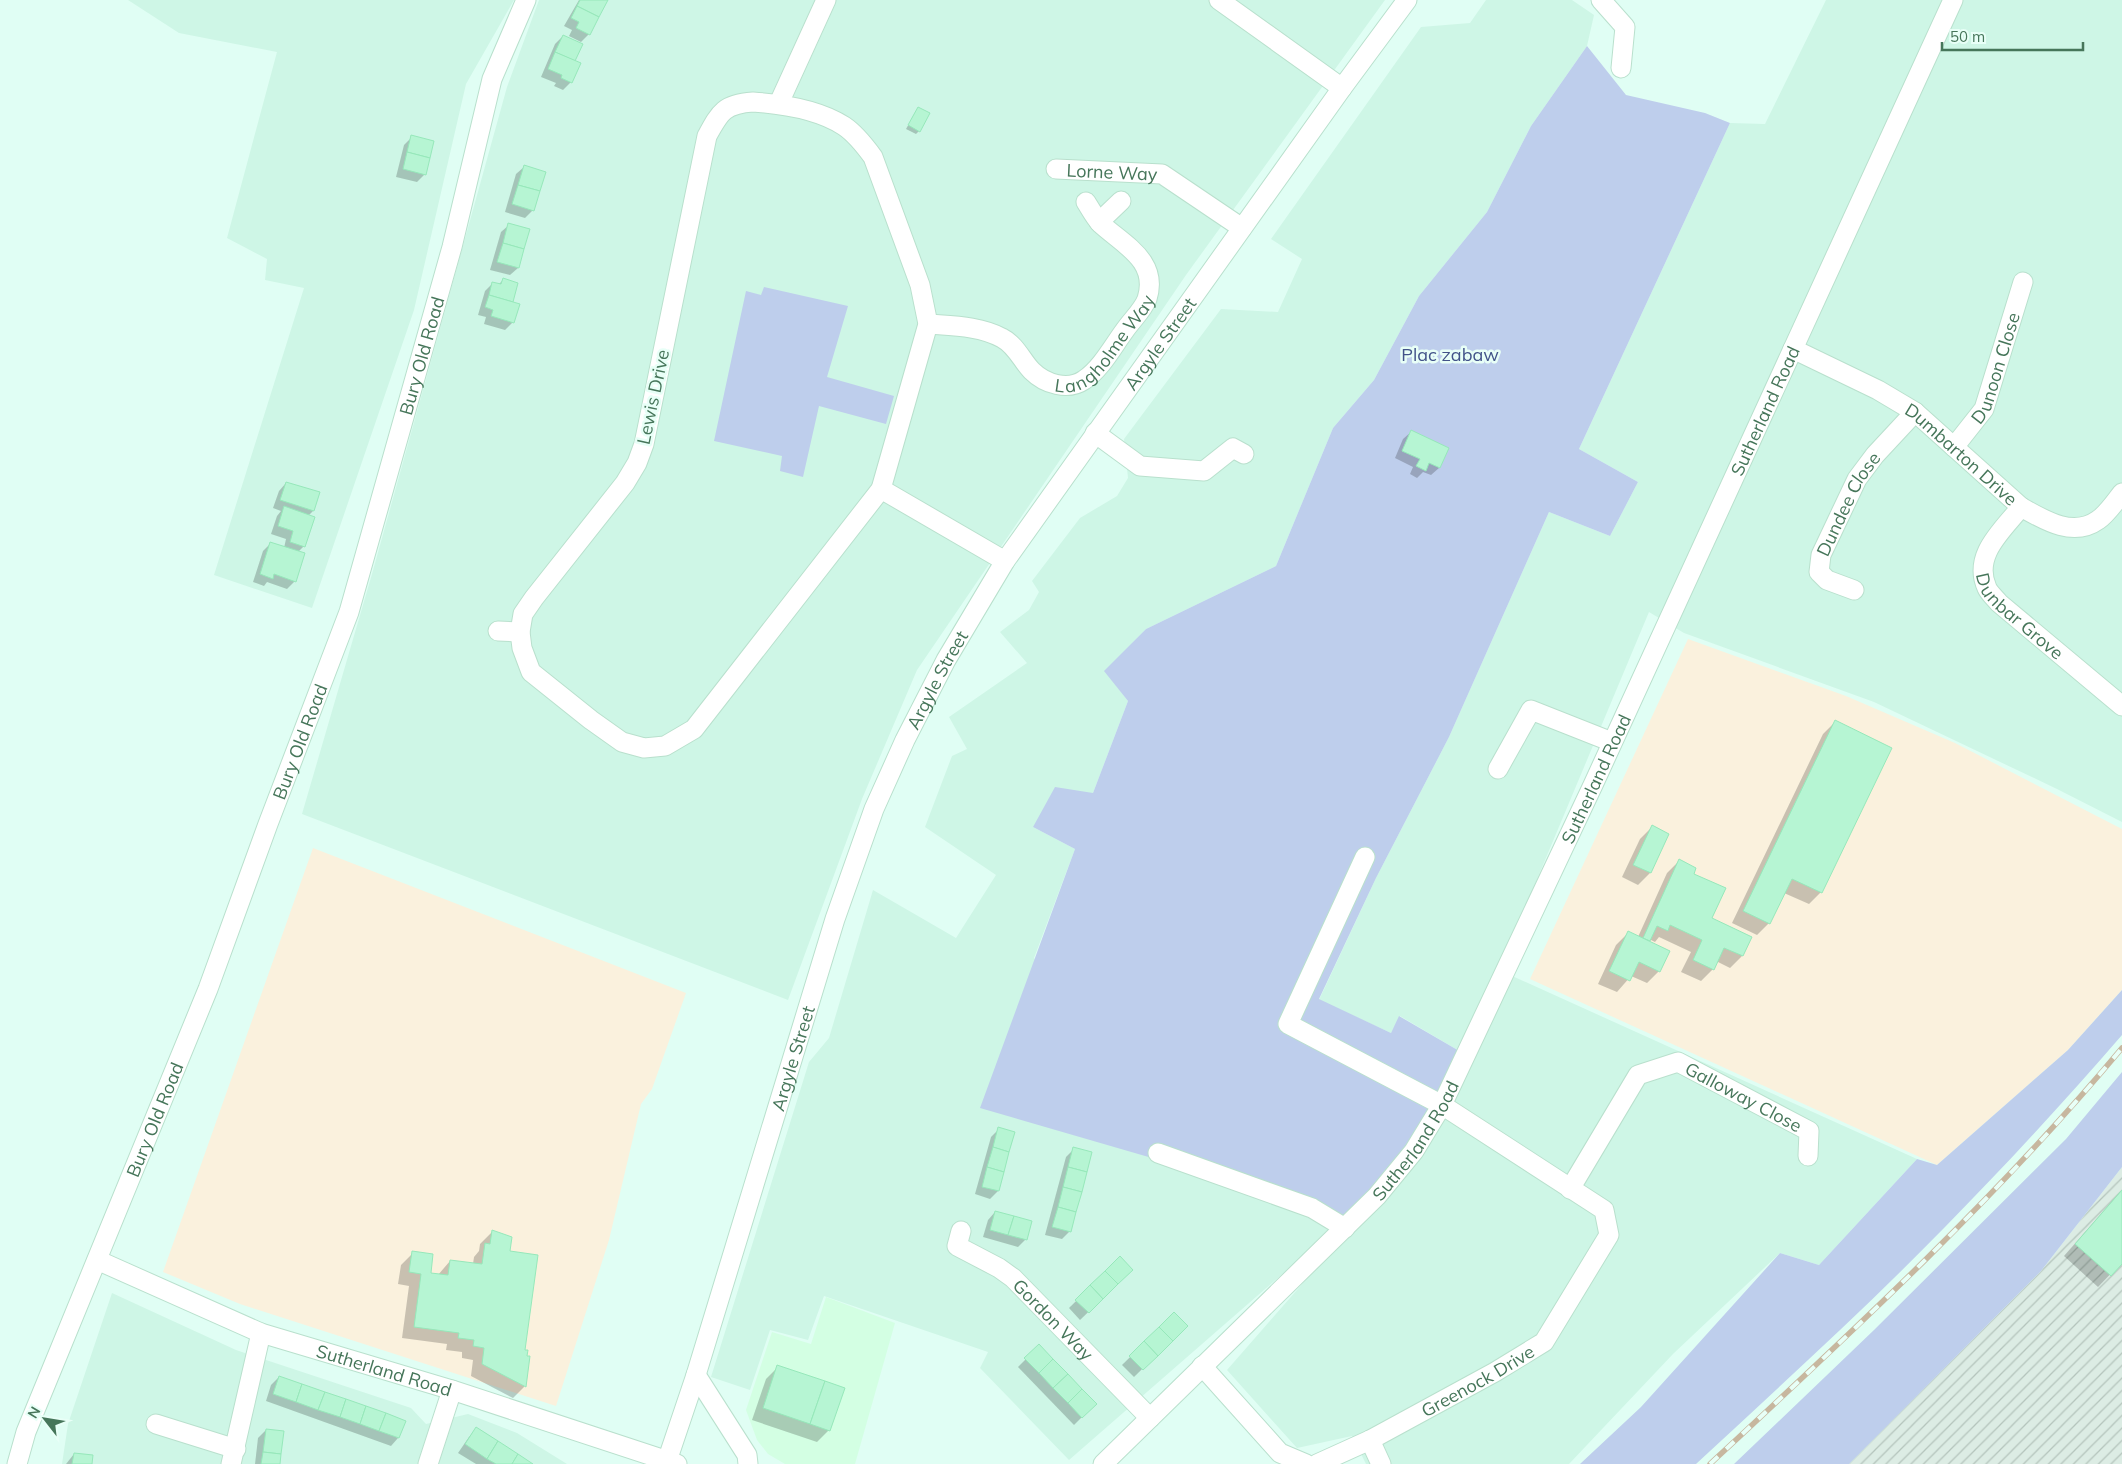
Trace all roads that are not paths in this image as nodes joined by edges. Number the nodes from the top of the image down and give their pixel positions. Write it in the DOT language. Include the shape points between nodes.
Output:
graph roads {
  1 [pos="526,0"];
  2 [pos="826,0"];
  3 [pos="1219,0"];
  4 [pos="1407,0"];
  5 [pos="1601,0"];
  6 [pos="1952,0"];
  7 [pos="1621,68"];
  8 [pos="1342,88"];
  9 [pos="779,103"];
  10 [pos="1056,169"];
  11 [pos="1120,201"];
  12 [pos="1086,202"];
  13 [pos="1099,222"];
  14 [pos="1242,228"];
  15 [pos="2023,282"];
  16 [pos="928,324"];
  17 [pos="1793,350"];
  18 [pos="1915,412"];
  19 [pos="1095,433"];
  20 [pos="1954,446"];
  21 [pos="1244,454"];
  22 [pos="882,489"];
  23 [pos="2122,493"];
  24 [pos="2021,507"];
  25 [pos="1005,561"];
  26 [pos="1854,590"];
  27 [pos="498,631"];
  28 [pos="520,632"];
  29 [pos="2122,706"];
  30 [pos="1612,742"];
  31 [pos="1498,769"];
  32 [pos="1365,857"];
  33 [pos="1442,1105"];
  34 [pos="1158,1153"];
  35 [pos="1808,1156"];
  36 [pos="1570,1189"];
  37 [pos="1345,1228"];
  38 [pos="961,1231"];
  39 [pos="97,1260"];
  40 [pos="261,1333"];
  41 [pos="1202,1366"];
  42 [pos="696,1375"];
  43 [pos="452,1390"];
  44 [pos="1150,1418"];
  45 [pos="156,1424"];
  46 [pos="1370,1440"];
  47 [pos="233,1456"];
  48 [pos="639,1458"];
  49 [pos="672,1462"];
  50 [pos="17,1464"];
  51 [pos="428,1464"];
  52 [pos="748,1464"];
  53 [pos="1103,1464"];
  54 [pos="1306,1464"];
  55 [pos="1317,1464"];
  56 [pos="1381,1464"];
  1 -- 39 [label="street, Bury Old Road" via="492,79 452,247 349,612 208,989"];
  2 -- 9 [label="street"];
  3 -- 8 [label="street"];
  4 -- 8 [label="street, Argyle Street"];
  5 -- 7 [label="street" via="1626,27"];
  6 -- 17 [label="street, Sutherland Road"];
  8 -- 14 [label="street, Argyle Street"];
  9 -- 16 [label="street, Lewis Drive" via="824,116 844,126 873,157 920,286"];
  9 -- 28 [label="street, Lewis Drive" via="734,103 718,115 707,136 644,444 637,464 534,598 523,614"];
  10 -- 14 [label="street, Lorne Way" via="1162,174"];
  11 -- 13 [label="street"];
  12 -- 13 [label="street, Langholme Way"];
  13 -- 16 [label="street, Langholme Way" via="1139,257 1149,282 1146,300 1101,364 1084,380 1058,386 1046,382 1032,371 1004,338 985,330"];
  14 -- 19 [label="street, Argyle Street"];
  15 -- 20 [label="street, Dunoon Close" via="1984,409"];
  16 -- 22 [label="street, Lewis Drive"];
  17 -- 18 [label="street, Dumbarton Drive" via="1878,390"];
  17 -- 30 [label="street, Sutherland Road"];
  18 -- 20 [label="street, Dumbarton Drive"];
  18 -- 26 [label="street, Dundee Close" via="1857,479 1822,555 1819,572 1827,580"];
  19 -- 21 [label="street" via="1140,466 1204,471 1233,448"];
  19 -- 25 [label="street, Argyle Street"];
  20 -- 24 [label="street, Dumbarton Drive"];
  22 -- 25 [label="street"];
  22 -- 28 [label="street, Lewis Drive" via="694,729 665,746 644,748 622,742 591,720 531,672"];
  23 -- 24 [label="street, Dumbarton Drive" via="2098,520 2083,526 2066,528"];
  24 -- 29 [label="street, Dunbar Grove" via="1991,544 1984,558 1983,574 1987,589 1999,603"];
  25 -- 42 [label="street, Argyle Street" via="946,660 874,809 832,929"];
  27 -- 28 [label="street"];
  30 -- 31 [label="street" via="1531,710"];
  30 -- 33 [label="street, Sutherland Road"];
  32 -- 33 [label="street, Greenock Drive" via="1288,1024"];
  33 -- 36 [label="street, Greenock Drive"];
  33 -- 37 [label="street, Sutherland Road" via="1414,1151"];
  34 -- 37 [label="street" via="1312,1208"];
  35 -- 36 [label="street, Galloway Close" via="1808,1130 1678,1062 1638,1074"];
  36 -- 46 [label="street, Greenock Drive" via="1604,1210 1609,1235 1544,1342"];
  37 -- 41 [label="street, Sutherland Road"];
  38 -- 44 [label="street, Gordon Way" via="957,1246 1013,1278"];
  39 -- 40 [label="street, Sutherland Road"];
  39 -- 50 [label="street, Bury Old Road" via="26,1432"];
  40 -- 43 [label="street, Sutherland Road"];
  40 -- 47 [label="street"];
  41 -- 44 [label="street, Sutherland Road"];
  41 -- 54 [label="street" via="1280,1453"];
  42 -- 49 [label="street, Argyle Street"];
  42 -- 52 [label="street" via="747,1455"];
  43 -- 48 [label="street, Sutherland Road"];
  43 -- 51 [label="street"];
  44 -- 53 [label="street, Sutherland Road"];
  45 -- 47 [label="street"];
  46 -- 55 [label="street, Greenock Drive"];
  46 -- 56 [label="street"];
  48 -- 49 [label="street, Sutherland Road"];
}
